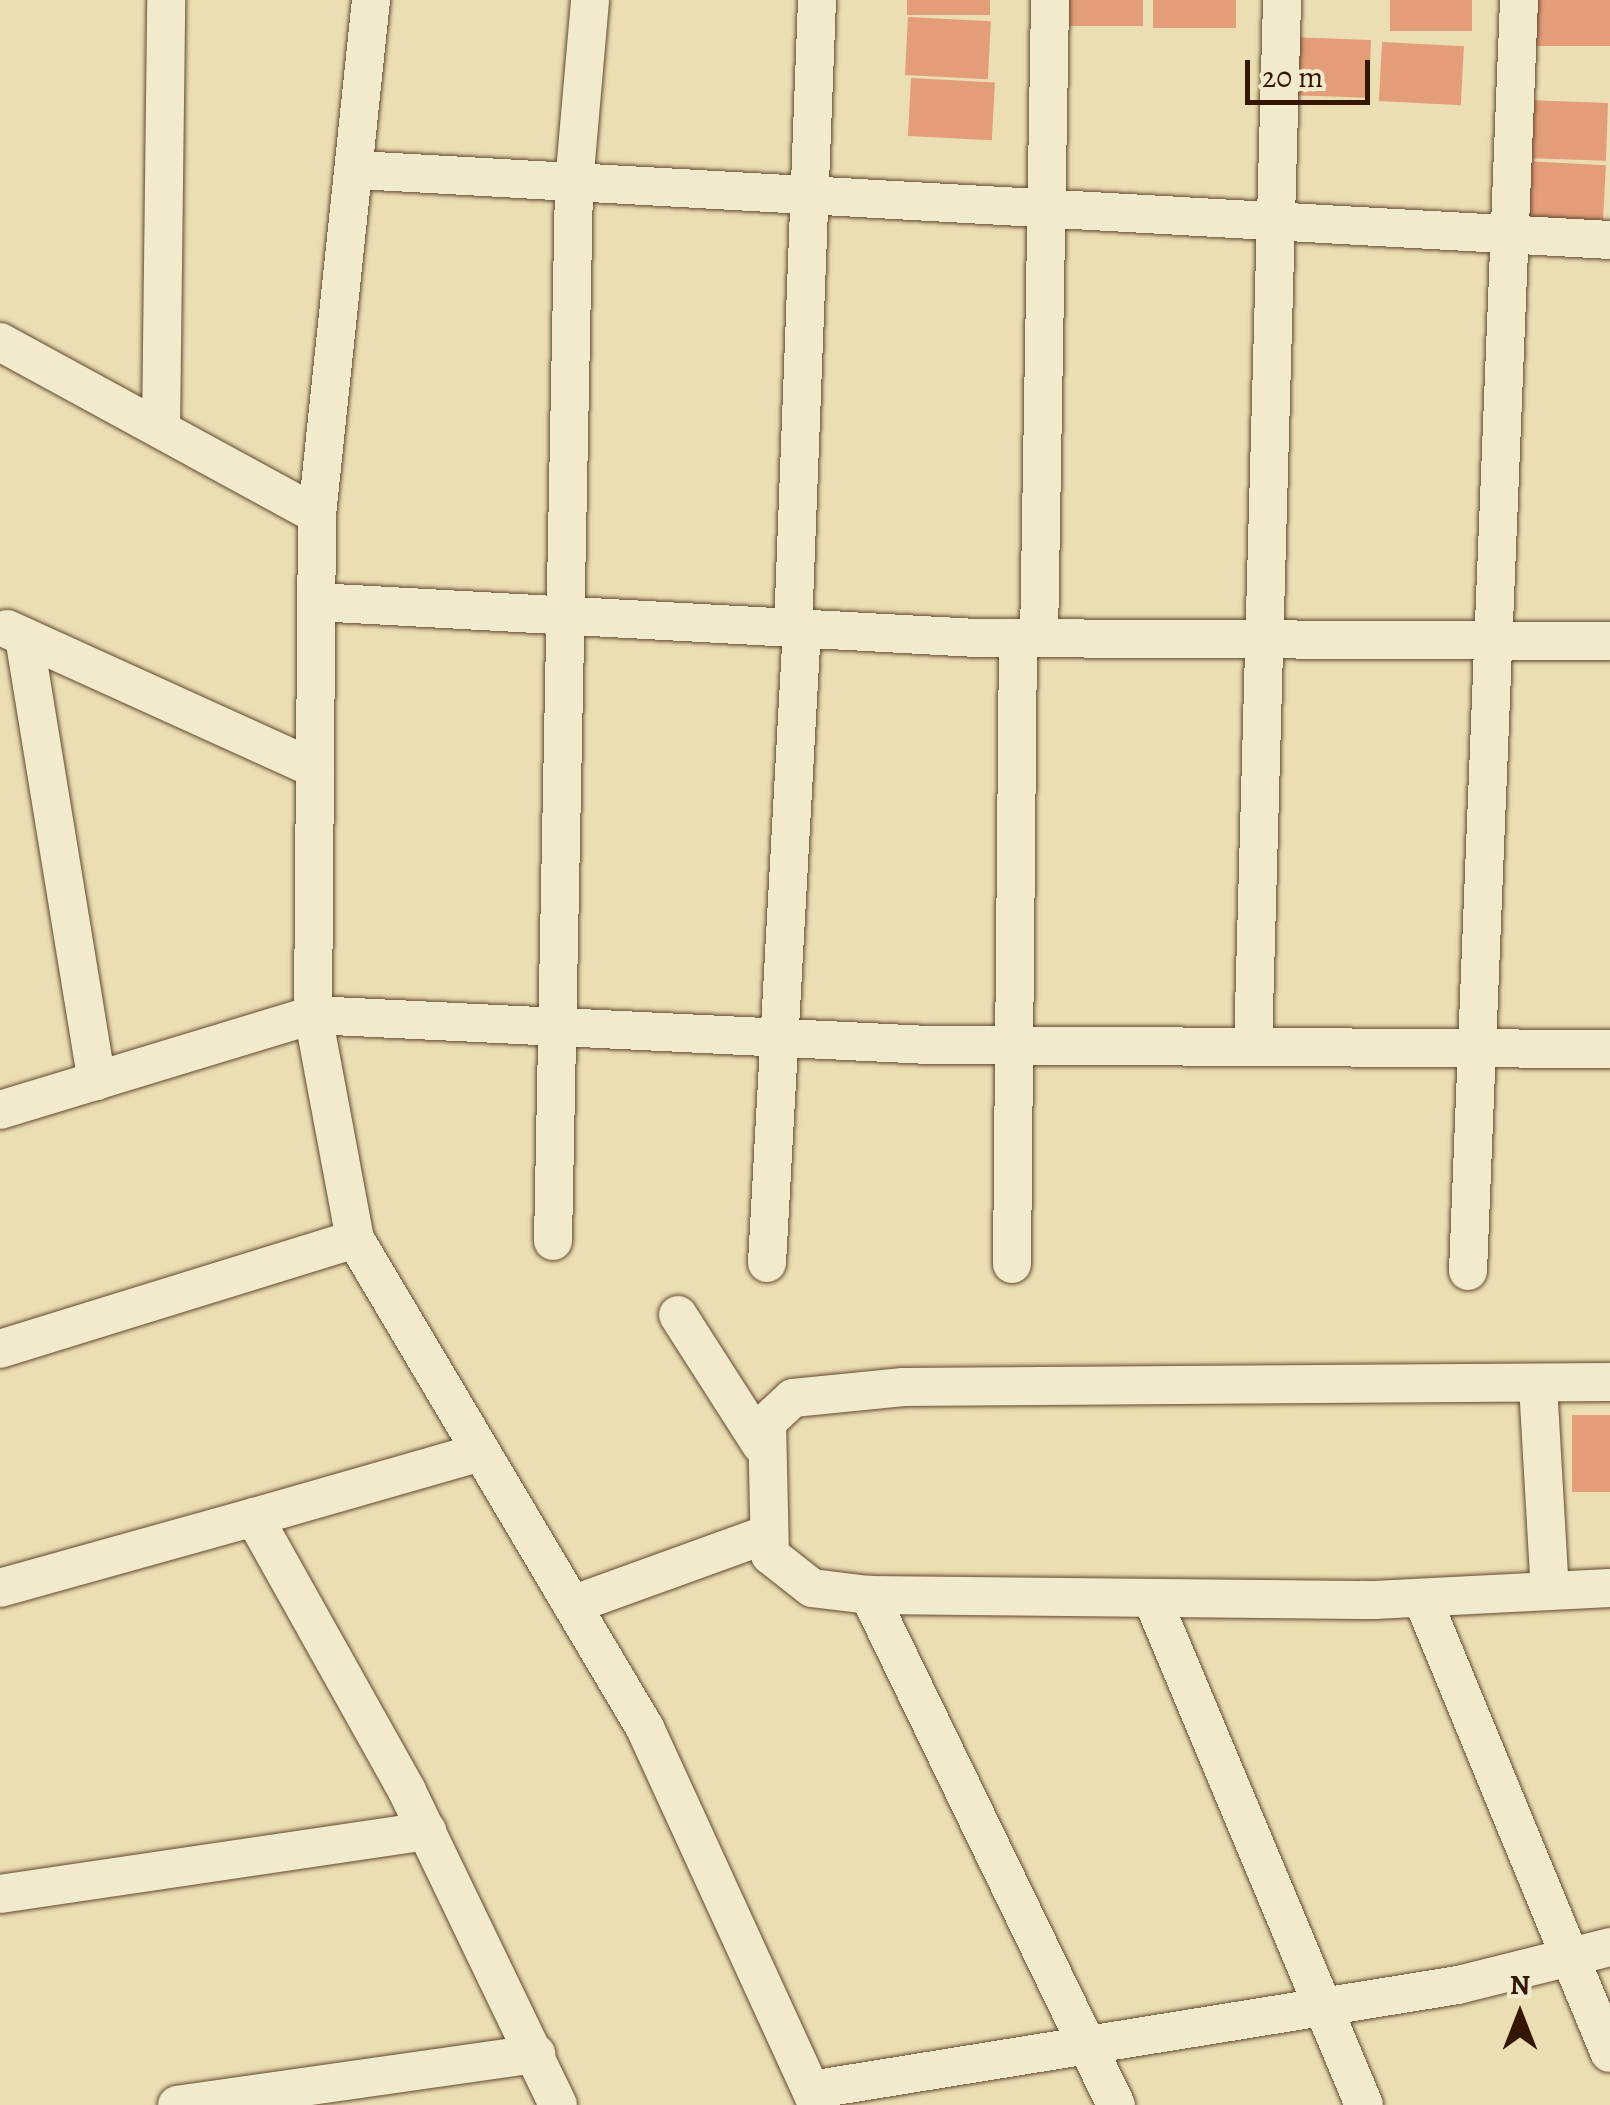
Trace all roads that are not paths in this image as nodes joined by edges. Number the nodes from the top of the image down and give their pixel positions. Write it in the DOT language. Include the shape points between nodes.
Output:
graph roads {
  1 [pos="166,0"];
  2 [pos="371,0"];
  3 [pos="590,0"];
  4 [pos="817,0"];
  5 [pos="1050,0"];
  6 [pos="1282,0"];
  7 [pos="1519,0"];
  8 [pos="358,170"];
  9 [pos="574,184"];
  10 [pos="802,199"];
  11 [pos="1044,214"];
  12 [pos="1276,225"];
  13 [pos="1512,235"];
  14 [pos="1610,240"];
  15 [pos="0,342"];
  16 [pos="161,430"];
  17 [pos="317,515"];
  18 [pos="316,602"];
  19 [pos="569,615"];
  20 [pos="798,628"];
  21 [pos="12,632"];
  22 [pos="1028,638"];
  23 [pos="1264,639"];
  24 [pos="1492,640"];
  25 [pos="1610,641"];
  26 [pos="316,769"];
  27 [pos="314,1015"];
  28 [pos="553,1027"];
  29 [pos="780,1037"];
  30 [pos="1008,1045"];
  31 [pos="1253,1047"];
  32 [pos="1476,1048"];
  33 [pos="1610,1049"];
  34 [pos="97,1081"];
  35 [pos="0,1110"];
  36 [pos="356,1239"];
  37 [pos="553,1241"];
  38 [pos="767,1263"];
  39 [pos="1012,1264"];
  40 [pos="1468,1271"];
  41 [pos="678,1316"];
  42 [pos="0,1349"];
  43 [pos="1610,1382"];
  44 [pos="1538,1385"];
  45 [pos="761,1445"];
  46 [pos="481,1452"];
  47 [pos="254,1517"];
  48 [pos="768,1534"];
  49 [pos="0,1588"];
  50 [pos="1610,1588"];
  51 [pos="1550,1592"];
  52 [pos="869,1595"];
  53 [pos="1422,1598"];
  54 [pos="1154,1601"];
  55 [pos="572,1605"];
  56 [pos="427,1831"];
  57 [pos="0,1894"];
  58 [pos="1610,1947"];
  59 [pos="1564,1959"];
  60 [pos="1322,2008"];
  61 [pos="1091,2046"];
  62 [pos="1610,2053"];
  63 [pos="536,2054"];
  64 [pos="815,2098"];
  65 [pos="178,2105"];
  66 [pos="558,2105"];
  67 [pos="1116,2105"];
  68 [pos="1364,2105"];
  1 -- 16 [label="street"];
  2 -- 8 [label="street" via="356,100"];
  3 -- 9 [label="street"];
  4 -- 10 [label="street"];
  5 -- 11 [label="street"];
  6 -- 12 [label="street"];
  7 -- 13 [label="street"];
  8 -- 9 [label="street"];
  8 -- 17 [label="street"];
  9 -- 10 [label="street"];
  9 -- 19 [label="street"];
  10 -- 11 [label="street"];
  10 -- 20 [label="street"];
  11 -- 12 [label="street"];
  11 -- 22 [label="street"];
  12 -- 13 [label="street"];
  12 -- 23 [label="street"];
  13 -- 14 [label="street"];
  13 -- 24 [label="street"];
  15 -- 16 [label="street"];
  16 -- 17 [label="street"];
  17 -- 18 [label="street"];
  18 -- 19 [label="street"];
  18 -- 26 [label="street"];
  19 -- 20 [label="street"];
  19 -- 28 [label="street"];
  20 -- 22 [label="street"];
  20 -- 29 [label="street"];
  21 -- 26 [label="street"];
  21 -- 34 [label="street"];
  22 -- 23 [label="street"];
  22 -- 30 [label="street"];
  23 -- 24 [label="street"];
  23 -- 31 [label="street"];
  24 -- 25 [label="street"];
  24 -- 32 [label="street"];
  26 -- 27 [label="street"];
  27 -- 28 [label="street"];
  27 -- 34 [label="street"];
  27 -- 36 [label="street"];
  28 -- 29 [label="street"];
  28 -- 37 [label="street"];
  29 -- 30 [label="street"];
  29 -- 38 [label="street"];
  30 -- 31 [label="street"];
  30 -- 39 [label="street"];
  31 -- 32 [label="street"];
  32 -- 33 [label="street"];
  32 -- 40 [label="street"];
  34 -- 35 [label="street"];
  36 -- 42 [label="street"];
  36 -- 46 [label="street"];
  41 -- 45 [label="street"];
  43 -- 44 [label="street"];
  44 -- 45 [label="street" via="903,1388 794,1398 766,1422"];
  44 -- 51 [label="street"];
  45 -- 48 [label="street"];
  46 -- 47 [label="street"];
  46 -- 55 [label="street"];
  47 -- 49 [label="street"];
  47 -- 56 [label="street"];
  48 -- 52 [label="street" via="788,1578"];
  48 -- 55 [label="street"];
  50 -- 51 [label="street"];
  51 -- 53 [label="street"];
  52 -- 54 [label="street"];
  52 -- 61 [label="street"];
  53 -- 54 [label="street"];
  53 -- 59 [label="street"];
  54 -- 60 [label="street"];
  55 -- 64 [label="street" via="645,1728"];
  56 -- 57 [label="street"];
  56 -- 63 [label="street"];
  58 -- 59 [label="street"];
  59 -- 60 [label="street"];
  59 -- 62 [label="street"];
  60 -- 61 [label="street"];
  60 -- 68 [label="street"];
  61 -- 64 [label="street"];
  61 -- 67 [label="street"];
  63 -- 65 [label="street"];
  63 -- 66 [label="street"];
}
